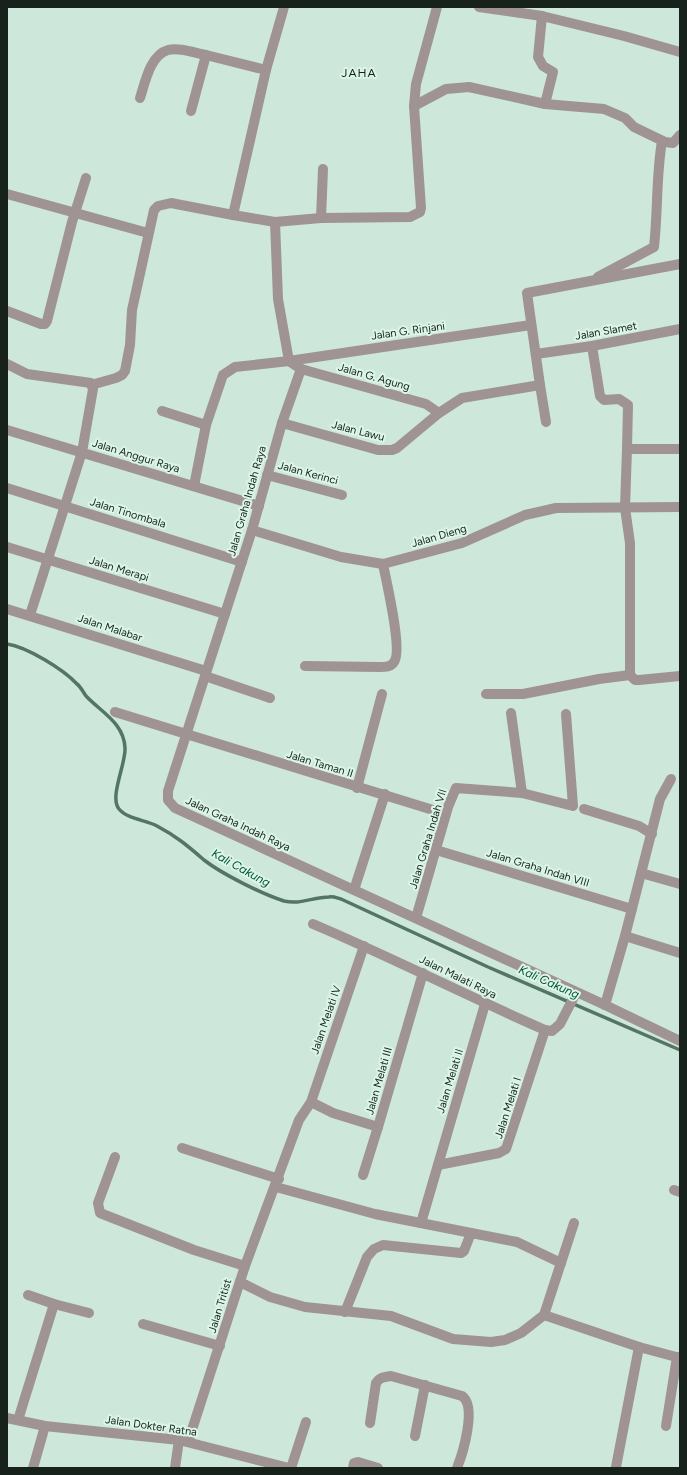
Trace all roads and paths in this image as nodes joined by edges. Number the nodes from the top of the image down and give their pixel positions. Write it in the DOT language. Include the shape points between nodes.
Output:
graph roads {
  1 [pos="284,7"];
  2 [pos="437,7"];
  3 [pos="479,7"];
  4 [pos="542,16"];
  5 [pos="680,52"];
  6 [pos="206,55"];
  7 [pos="266,70"];
  8 [pos="140,98"];
  9 [pos="546,104"];
  10 [pos="414,106"];
  11 [pos="191,111"];
  12 [pos="680,135"];
  13 [pos="662,141"];
  14 [pos="323,169"];
  15 [pos="86,178"];
  16 [pos="7,194"];
  17 [pos="75,212"];
  18 [pos="233,215"];
  19 [pos="321,218"];
  20 [pos="275,222"];
  21 [pos="148,233"];
  22 [pos="680,264"];
  23 [pos="591,282"];
  24 [pos="7,311"];
  25 [pos="531,325"];
  26 [pos="680,329"];
  27 [pos="592,346"];
  28 [pos="536,354"];
  29 [pos="289,361"];
  30 [pos="7,364"];
  31 [pos="301,369"];
  32 [pos="91,385"];
  33 [pos="540,385"];
  34 [pos="162,411"];
  35 [pos="439,413"];
  36 [pos="546,422"];
  37 [pos="282,423"];
  38 [pos="206,425"];
  39 [pos="7,430"];
  40 [pos="627,449"];
  41 [pos="680,449"];
  42 [pos="82,452"];
  43 [pos="267,475"];
  44 [pos="194,486"];
  45 [pos="7,488"];
  46 [pos="342,495"];
  47 [pos="66,506"];
  48 [pos="259,506"];
  49 [pos="680,507"];
  50 [pos="625,508"];
  51 [pos="252,530"];
  52 [pos="7,547"];
  53 [pos="48,560"];
  54 [pos="242,562"];
  55 [pos="383,564"];
  56 [pos="7,608"];
  57 [pos="224,614"];
  58 [pos="30,615"];
  59 [pos="305,666"];
  60 [pos="206,674"];
  61 [pos="630,676"];
  62 [pos="680,676"];
  63 [pos="382,694"];
  64 [pos="486,694"];
  65 [pos="270,698"];
  66 [pos="114,712"];
  67 [pos="511,713"];
  68 [pos="566,714"];
  69 [pos="187,735"];
  70 [pos="671,779"];
  71 [pos="357,788"];
  72 [pos="522,793"];
  73 [pos="385,794"];
  74 [pos="584,809"];
  75 [pos="446,814"];
  76 [pos="652,834"];
  77 [pos="436,850"];
  78 [pos="641,873"];
  79 [pos="680,884"];
  80 [pos="354,890"];
  81 [pos="632,909"];
  82 [pos="416,918"];
  83 [pos="313,924"];
  84 [pos="625,936"];
  85 [pos="364,946"];
  86 [pos="680,953"];
  87 [pos="423,973"];
  88 [pos="574,997"];
  89 [pos="485,1004"];
  90 [pos="604,1005"];
  91 [pos="545,1030"];
  92 [pos="680,1041"];
  93 [pos="311,1102"];
  94 [pos="378,1127"];
  95 [pos="182,1148"];
  96 [pos="115,1157"];
  97 [pos="438,1165"];
  98 [pos="363,1175"];
  99 [pos="277,1183"];
  100 [pos="421,1223"];
  101 [pos="574,1223"];
  102 [pos="471,1233"];
  103 [pos="561,1263"];
  104 [pos="245,1266"];
  105 [pos="240,1282"];
  106 [pos="28,1295"];
  107 [pos="54,1304"];
  108 [pos="345,1312"];
  109 [pos="89,1313"];
  110 [pos="544,1314"];
  111 [pos="143,1324"];
  112 [pos="220,1346"];
  113 [pos="639,1347"];
  114 [pos="678,1358"];
  115 [pos="425,1385"];
  116 [pos="7,1418"];
  117 [pos="18,1420"];
  118 [pos="306,1422"];
  119 [pos="370,1423"];
  120 [pos="45,1426"];
  121 [pos="666,1426"];
  122 [pos="415,1436"];
  123 [pos="184,1441"];
  124 [pos="33,1468"];
  125 [pos="175,1468"];
  126 [pos="290,1468"];
  127 [pos="353,1468"];
  128 [pos="378,1468"];
  129 [pos="457,1468"];
  130 [pos="616,1468"];
  1 -- 7 [label="street"];
  2 -- 10 [label="street" via="416,84"];
  3 -- 4 [label="street"];
  4 -- 5 [label="street"];
  4 -- 9 [label="street" via="538,57 542,66 553,72"];
  6 -- 7 [label="street"];
  6 -- 8 [label="street" via="176,50 168,50 161,54 152,65"];
  6 -- 11 [label="street"];
  7 -- 18 [label="street"];
  9 -- 10 [label="street" via="469,87 446,89"];
  9 -- 13 [label="street" via="612,111 634,127"];
  10 -- 19 [label="street" via="420,212 410,217"];
  12 -- 13 [label="street" via="673,143"];
  13 -- 23 [label="street" via="658,162 658,212 654,247"];
  14 -- 19 [label="street"];
  15 -- 17 [label="street"];
  16 -- 17 [label="street"];
  17 -- 21 [label="street"];
  17 -- 24 [label="street" via="45,324"];
  18 -- 20 [label="street"];
  18 -- 21 [label="street" via="165,203 154,210"];
  19 -- 20 [label="street"];
  20 -- 29 [label="street" via="278,299"];
  21 -- 32 [label="street" via="132,310 130,345 125,370 116,378"];
  22 -- 23 [label="street"];
  23 -- 25 [label="street" via="527,293"];
  25 -- 28 [label="street"];
  25 -- 29 [label="street, Jalan G. Rinjani"];
  26 -- 27 [label="street, Jalan Slamet"];
  27 -- 28 [label="street, Jalan Slamet"];
  27 -- 40 [label="street" via="600,396 604,400 619,399 628,405"];
  28 -- 33 [label="street"];
  29 -- 31 [label="street"];
  29 -- 38 [label="street, Jalan G. Rinjani" via="235,367 223,375"];
  30 -- 32 [label="street" via="28,374"];
  31 -- 35 [label="street, Jalan G. Agung" via="426,404"];
  31 -- 37 [label="street, Jalan Graha Indah Raya"];
  32 -- 42 [label="street" via="93,389"];
  33 -- 35 [label="street, Jalan Lawu" via="462,398"];
  33 -- 36 [label="street"];
  34 -- 38 [label="street"];
  35 -- 37 [label="street, Jalan Lawu" via="392,450 378,450"];
  37 -- 43 [label="street, Jalan Graha Indah Raya"];
  38 -- 44 [label="street, Jalan G. Rinjani"];
  39 -- 42 [label="street, Jalan Anggur Raya"];
  40 -- 41 [label="street"];
  40 -- 50 [label="street"];
  42 -- 44 [label="street, Jalan Anggur Raya"];
  42 -- 47 [label="street"];
  43 -- 46 [label="street, Jalan Kerinci"];
  43 -- 48 [label="street, Jalan Graha Indah Raya"];
  44 -- 48 [label="street, Jalan Anggur Raya"];
  45 -- 47 [label="street, Jalan Tinombala"];
  47 -- 53 [label="street"];
  47 -- 54 [label="street, Jalan Tinombala"];
  48 -- 51 [label="street, Jalan Graha Indah Raya"];
  49 -- 50 [label="street, Jalan Dieng"];
  50 -- 55 [label="street, Jalan Dieng" via="556,508 525,515 462,543"];
  50 -- 61 [label="street" via="630,543"];
  51 -- 54 [label="street, Jalan Graha Indah Raya"];
  51 -- 55 [label="street, Jalan Dieng" via="341,557"];
  52 -- 53 [label="street, Jalan Merapi"];
  53 -- 57 [label="street, Jalan Merapi"];
  53 -- 58 [label="street"];
  54 -- 57 [label="street, Jalan Graha Indah Raya"];
  55 -- 59 [label="street" via="394,621 394,663 380,667"];
  56 -- 58 [label="street, Jalan Malabar"];
  57 -- 60 [label="street, Jalan Graha Indah Raya"];
  58 -- 60 [label="street, Jalan Malabar"];
  60 -- 65 [label="street, Jalan Malabar"];
  60 -- 69 [label="street, Jalan Graha Indah Raya"];
  61 -- 62 [label="street" via="635,680"];
  61 -- 64 [label="street" via="599,679 523,694"];
  63 -- 71 [label="street"];
  66 -- 69 [label="street, Jalan Taman II"];
  67 -- 72 [label="street"];
  68 -- 72 [label="street, Jalan Graha Indah VII" via="573,806"];
  69 -- 71 [label="street, Jalan Taman II"];
  69 -- 80 [label="street, Jalan Graha Indah Raya" via="168,791 168,800 175,808"];
  70 -- 76 [label="street" via="660,799"];
  71 -- 73 [label="street, Jalan Taman II"];
  72 -- 75 [label="street, Jalan Graha Indah VII" via="456,788"];
  73 -- 75 [label="street, Jalan Taman II"];
  73 -- 80 [label="street"];
  74 -- 76 [label="street" via="639,826"];
  75 -- 77 [label="street, Jalan Graha Indah VII"];
  76 -- 78 [label="street"];
  77 -- 81 [label="street, Jalan Graha Indah VIII"];
  77 -- 82 [label="street, Jalan Graha Indah VII"];
  78 -- 79 [label="street"];
  78 -- 81 [label="street"];
  80 -- 82 [label="street, Jalan Graha Indah Raya"];
  81 -- 84 [label="street"];
  82 -- 88 [label="street, Jalan Graha Indah Raya"];
  83 -- 85 [label="street, Jalan Malati Raya"];
  84 -- 86 [label="street"];
  84 -- 90 [label="street"];
  85 -- 87 [label="street, Jalan Malati Raya"];
  85 -- 93 [label="street, Jalan Melati IV"];
  87 -- 89 [label="street, Jalan Malati Raya"];
  87 -- 94 [label="street, Jalan Melati III"];
  88 -- 90 [label="street, Jalan Graha Indah Raya"];
  88 -- 91 [label="street" via="560,1024 552,1031"];
  89 -- 91 [label="street, Jalan Malati Raya"];
  89 -- 97 [label="street, Jalan Melati II"];
  90 -- 92 [label="street, Jalan Graha Indah Raya"];
  91 -- 97 [label="street, Jalan Melati I" via="506,1149 499,1153"];
  93 -- 94 [label="street, Jalan Melati III" via="333,1113"];
  93 -- 99 [label="street, Jalan Melati IV" via="299,1120"];
  94 -- 98 [label="street"];
  95 -- 99 [label="street"];
  96 -- 104 [label="street" via="98,1203 100,1213 194,1250"];
  97 -- 100 [label="street, Jalan Melati II"];
  99 -- 100 [label="street" via="375,1214"];
  99 -- 104 [label="street, Jalan Tritist"];
  100 -- 102 [label="street"];
  101 -- 103 [label="street"];
  102 -- 103 [label="street" via="517,1242"];
  102 -- 108 [label="street" via="461,1253 383,1245 374,1249 367,1257"];
  103 -- 110 [label="street"];
  104 -- 105 [label="street, Jalan Tritist"];
  105 -- 108 [label="street" via="270,1297 305,1307"];
  105 -- 112 [label="street, Jalan Tritist"];
  106 -- 107 [label="street"];
  107 -- 109 [label="street"];
  107 -- 117 [label="street"];
  108 -- 110 [label="street" via="390,1316 446,1337 491,1342 505,1340 521,1333"];
  110 -- 113 [label="street"];
  111 -- 112 [label="street"];
  112 -- 123 [label="street, Jalan Tritist"];
  113 -- 114 [label="street"];
  113 -- 130 [label="street"];
  114 -- 121 [label="street"];
  115 -- 119 [label="street" via="391,1376 379,1379"];
  115 -- 122 [label="street"];
  115 -- 129 [label="street" via="462,1396 469,1404 466,1433"];
  116 -- 117 [label="street, Jalan Dokter Ratna"];
  117 -- 120 [label="street, Jalan Dokter Ratna"];
  118 -- 126 [label="street"];
  120 -- 123 [label="street, Jalan Dokter Ratna"];
  120 -- 124 [label="street"];
  123 -- 125 [label="street, Jalan Tritist"];
  123 -- 126 [label="street, Jalan Dokter Ratna"];
  127 -- 128 [label="street" via="354,1463 358,1462"];
}
